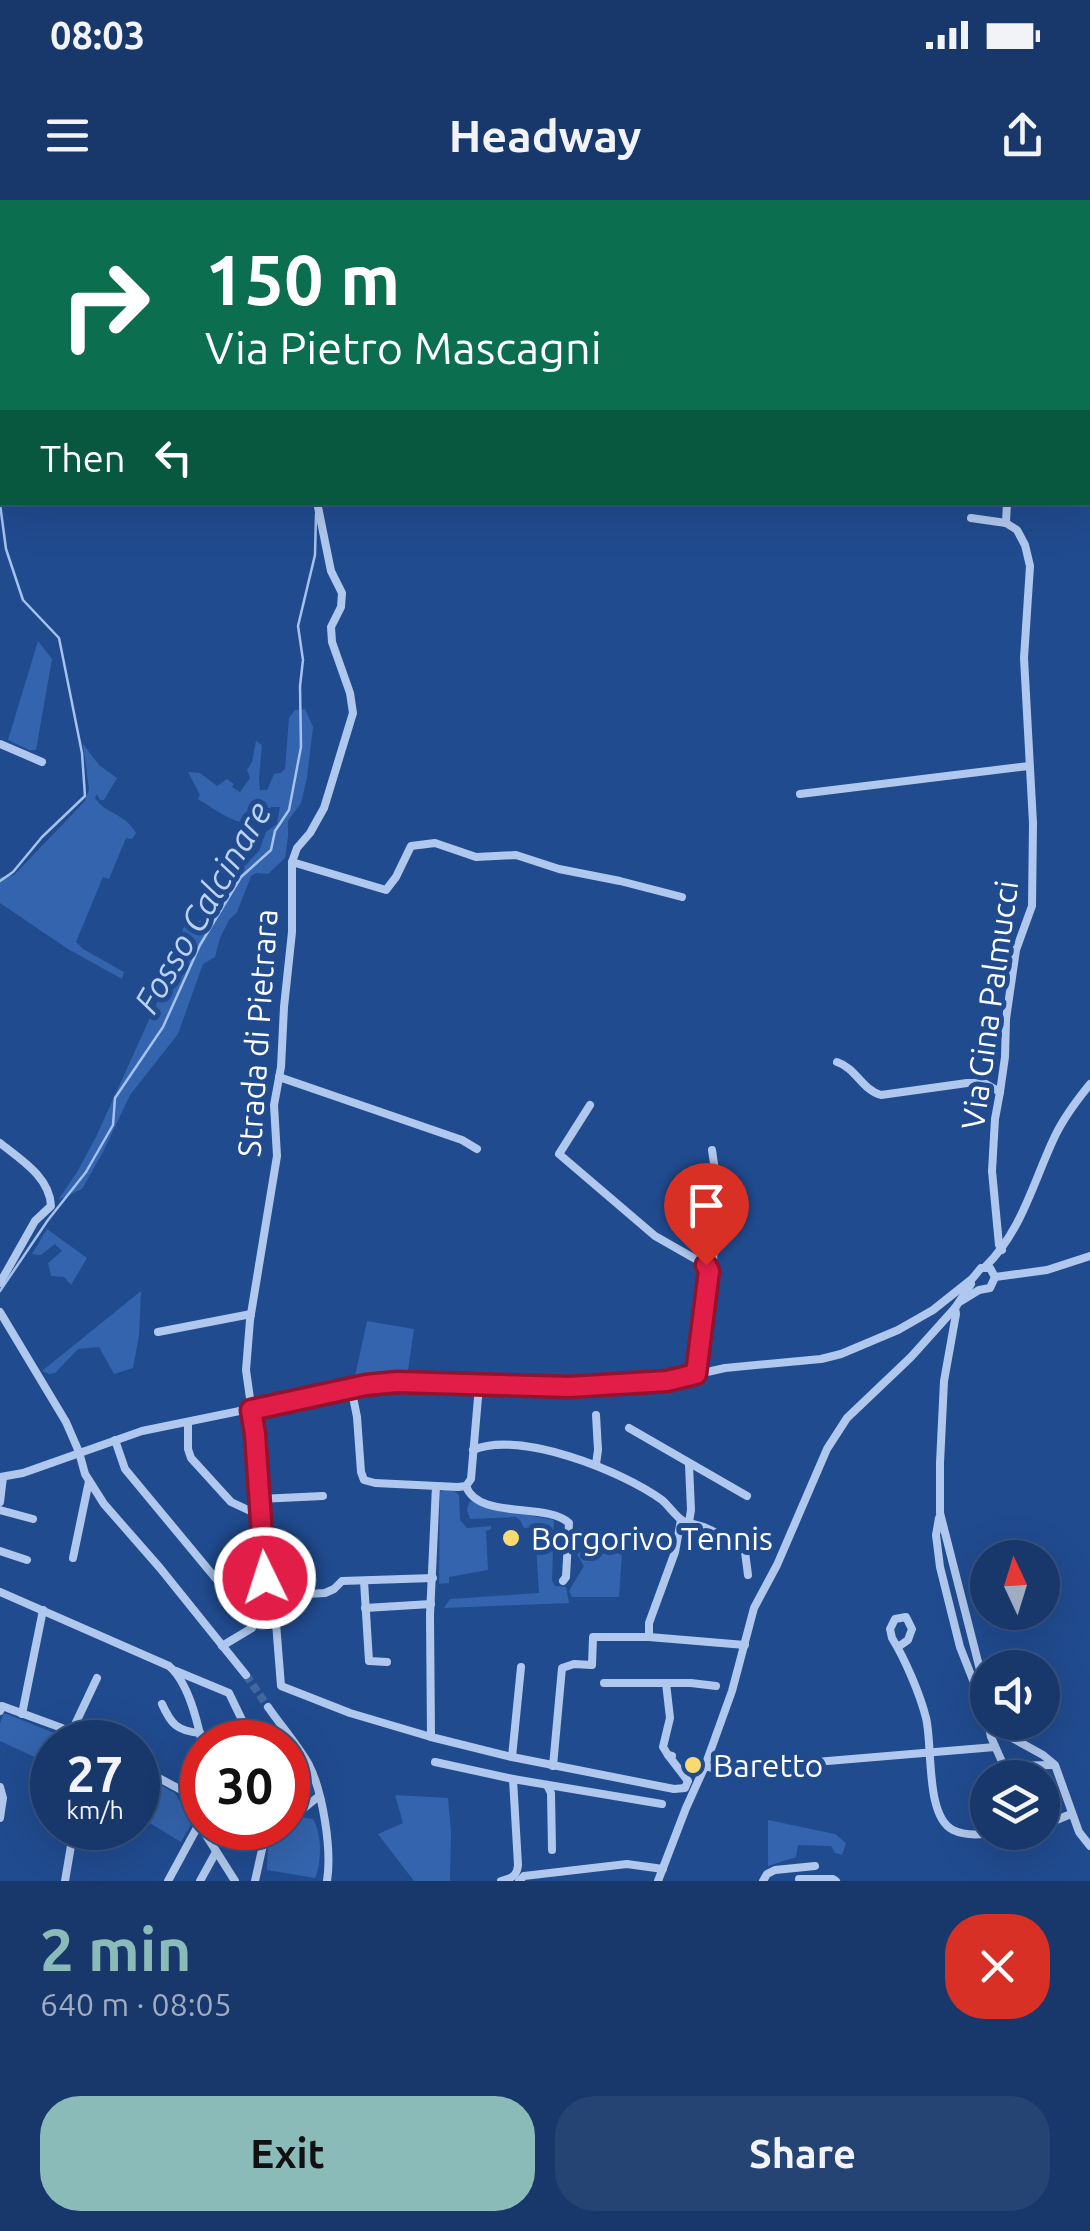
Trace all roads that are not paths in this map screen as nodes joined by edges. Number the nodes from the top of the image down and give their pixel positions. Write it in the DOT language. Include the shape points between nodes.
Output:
graph roads {
  1 [pos="318,505"];
  2 [pos="1007,505"];
  3 [pos="971,518"];
  4 [pos="1006,523"];
  5 [pos="0,744"];
  6 [pos="42,762"];
  7 [pos="1029,766"];
  8 [pos="800,794"];
  9 [pos="292,862"];
  10 [pos="682,898"];
  11 [pos="838,1062"];
  12 [pos="279,1077"];
  13 [pos="1090,1084"];
  14 [pos="1000,1092"];
  15 [pos="590,1105"];
  16 [pos="0,1143"];
  17 [pos="476,1149"];
  18 [pos="712,1150"];
  19 [pos="1000,1252"];
  20 [pos="1090,1256"];
  21 [pos="985,1267"];
  22 [pos="709,1271"];
  23 [pos="994,1274"];
  24 [pos="0,1282"];
  25 [pos="972,1287"];
  26 [pos="954,1293"];
  27 [pos="957,1305"];
  28 [pos="0,1312"];
  29 [pos="251,1314"];
  30 [pos="158,1332"];
  31 [pos="696,1374"];
  32 [pos="479,1386"];
  33 [pos="351,1387"];
  34 [pos="251,1410"];
  35 [pos="596,1416"];
  36 [pos="188,1422"];
  37 [pos="629,1428"];
  38 [pos="115,1440"];
  39 [pos="473,1450"];
  40 [pos="79,1452"];
  41 [pos="596,1464"];
  42 [pos="689,1465"];
  43 [pos="1,1477"];
  44 [pos="89,1481"];
  45 [pos="436,1486"];
  46 [pos="466,1486"];
  47 [pos="323,1496"];
  48 [pos="747,1496"];
  49 [pos="259,1499"];
  50 [pos="0,1502"];
  51 [pos="0,1510"];
  52 [pos="940,1514"];
  53 [pos="261,1516"];
  54 [pos="33,1519"];
  55 [pos="685,1521"];
  56 [pos="0,1551"];
  57 [pos="72,1558"];
  58 [pos="27,1560"];
  59 [pos="748,1575"];
  60 [pos="433,1578"];
  61 [pos="364,1580"];
  62 [pos="563,1582"];
  63 [pos="0,1592"];
  64 [pos="268,1596"];
  65 [pos="431,1604"];
  66 [pos="364,1608"];
  67 [pos="42,1610"];
  68 [pos="272,1614"];
  69 [pos="251,1621"];
  70 [pos="650,1637"];
  71 [pos="745,1645"];
  72 [pos="222,1646"];
  73 [pos="898,1647"];
  74 [pos="975,1650"];
  75 [pos="388,1662"];
  76 [pos="521,1667"];
  77 [pos="176,1671"];
  78 [pos="970,1671"];
  79 [pos="246,1675"];
  80 [pos="97,1678"];
  81 [pos="604,1683"];
  82 [pos="666,1683"];
  83 [pos="716,1686"];
  84 [pos="162,1704"];
  85 [pos="268,1707"];
  86 [pos="1,1709"];
  87 [pos="22,1714"];
  88 [pos="37,1720"];
  89 [pos="77,1720"];
  90 [pos="197,1720"];
  91 [pos="242,1720"];
  92 [pos="180,1728"];
  93 [pos="430,1736"];
  94 [pos="993,1740"];
  95 [pos="1016,1740"];
  96 [pos="994,1747"];
  97 [pos="931,1753"];
  98 [pos="668,1755"];
  99 [pos="512,1757"];
  100 [pos="1000,1760"];
  101 [pos="1049,1760"];
  102 [pos="435,1762"];
  103 [pos="553,1766"];
  104 [pos="705,1766"];
  105 [pos="1060,1775"];
  106 [pos="513,1778"];
  107 [pos="160,1779"];
  108 [pos="698,1779"];
  109 [pos="546,1784"];
  110 [pos="0,1787"];
  111 [pos="179,1789"];
  112 [pos="320,1801"];
  113 [pos="662,1804"];
  114 [pos="310,1809"];
  115 [pos="1071,1814"];
  116 [pos="0,1818"];
  117 [pos="1060,1819"];
  118 [pos="1090,1825"];
  119 [pos="1079,1832"];
  120 [pos="970,1833"];
  121 [pos="1090,1846"];
  122 [pos="70,1850"];
  123 [pos="185,1850"];
  124 [pos="255,1850"];
  125 [pos="260,1850"];
  126 [pos="552,1850"];
  127 [pos="216,1852"];
  128 [pos="258,1858"];
  129 [pos="815,1866"];
  130 [pos="663,1869"];
  131 [pos="799,1880"];
  132 [pos="65,1881"];
  133 [pos="168,1881"];
  134 [pos="200,1881"];
  135 [pos="235,1881"];
  136 [pos="254,1881"];
  137 [pos="327,1881"];
  138 [pos="501,1881"];
  139 [pos="519,1881"];
  140 [pos="658,1881"];
  141 [pos="763,1881"];
  142 [pos="836,1881"];
  1 -- 9 [label="street" via="342,593 330,627 352,713 324,808"];
  2 -- 4 [label="street"];
  3 -- 4 [label="street"];
  4 -- 7 [label="street, Via Gina Palmucci" via="1017,530 1030,566 1024,658"];
  5 -- 6 [label="street"];
  7 -- 8 [label="street"];
  7 -- 14 [label="street, Via Gina Palmucci" via="1032,906 1016,950"];
  9 -- 10 [label="street" via="386,890 411,846 435,843 476,857 516,855"];
  9 -- 12 [label="street, Strada di Pietrara"];
  11 -- 14 [label="street" via="880,1095 967,1083"];
  12 -- 17 [label="street"];
  12 -- 29 [label="street, Strada di Pietrara" via="277,1156"];
  13 -- 19 [label="street" via="1056,1132"];
  14 -- 19 [label="street, Via Gina Palmucci" via="992,1171"];
  15 -- 22 [label="street" via="559,1154 655,1236"];
  16 -- 24 [label="street" via="42,1180 50,1206"];
  18 -- 22 [label="street" via="717,1184"];
  19 -- 21 [label="street"];
  19 -- 23 [label="street"];
  20 -- 23 [label="street" via="1047,1270"];
  21 -- 23 [label="street"];
  21 -- 25 [label="street"];
  22 -- 31 [label="street"];
  23 -- 25 [label="street" via="990,1288"];
  25 -- 26 [label="street"];
  25 -- 26 [label="street"];
  25 -- 27 [label="street"];
  26 -- 31 [label="street" via="898,1330 841,1354"];
  27 -- 52 [label="street" via="944,1381"];
  27 -- 71 [label="street" via="847,1418 827,1450 754,1608"];
  28 -- 40 [label="street"];
  29 -- 30 [label="street"];
  29 -- 34 [label="street, Strada di Pietrara"];
  31 -- 32 [label="street" via="569,1387"];
  32 -- 33 [label="street"];
  32 -- 39 [label="street"];
  33 -- 34 [label="street"];
  33 -- 45 [label="street" via="364,1480"];
  34 -- 36 [label="street"];
  34 -- 49 [label="street, Strada di Pietrara"];
  35 -- 41 [label="street"];
  36 -- 38 [label="street"];
  36 -- 53 [label="street" via="191,1458 231,1502"];
  37 -- 42 [label="street"];
  38 -- 40 [label="street"];
  38 -- 69 [label="street" via="125,1469"];
  39 -- 41 [label="street" via="532,1448"];
  39 -- 46 [label="street"];
  40 -- 43 [label="street"];
  40 -- 44 [label="street"];
  41 -- 55 [label="street"];
  42 -- 48 [label="street"];
  42 -- 55 [label="street" via="691,1510"];
  43 -- 50 [label="street"];
  44 -- 57 [label="street"];
  44 -- 72 [label="street"];
  45 -- 46 [label="street"];
  45 -- 60 [label="street"];
  46 -- 62 [label="street" via="480,1502 564,1518 569,1523"];
  47 -- 49 [label="street"];
  49 -- 53 [label="street, Strada di Pietrara"];
  51 -- 54 [label="street"];
  52 -- 74 [label="street"];
  52 -- 78 [label="street" via="940,1568"];
  53 -- 64 [label="street, Strada di Pietrara"];
  55 -- 59 [label="street" via="745,1552"];
  55 -- 70 [label="street" via="649,1623"];
  56 -- 58 [label="street"];
  60 -- 61 [label="street"];
  60 -- 65 [label="street"];
  61 -- 64 [label="street" via="342,1581 325,1593"];
  61 -- 66 [label="street"];
  63 -- 67 [label="street"];
  64 -- 68 [label="street, Strada di Pietrara"];
  65 -- 66 [label="street"];
  65 -- 93 [label="street"];
  66 -- 75 [label="street" via="368,1661"];
  67 -- 77 [label="street"];
  67 -- 87 [label="street"];
  68 -- 69 [label="street"];
  68 -- 93 [label="street, Strada di Pietrara" via="281,1686"];
  69 -- 72 [label="street" via="252,1628"];
  70 -- 71 [label="street"];
  70 -- 103 [label="street" via="593,1637 592,1666 562,1668"];
  71 -- 104 [label="street"];
  72 -- 79 [label="street"];
  73 -- 97 [label="street" via="926,1714"];
  76 -- 99 [label="street"];
  77 -- 90 [label="street"];
  77 -- 91 [label="street" via="230,1693"];
  80 -- 89 [label="street"];
  81 -- 82 [label="street"];
  82 -- 83 [label="street"];
  82 -- 98 [label="street"];
  84 -- 92 [label="street"];
  85 -- 112 [label="street" via="309,1765"];
  86 -- 87 [label="street"];
  87 -- 88 [label="street"];
  93 -- 99 [label="street"];
  94 -- 96 [label="street"];
  95 -- 101 [label="street"];
  96 -- 97 [label="street"];
  96 -- 100 [label="street"];
  97 -- 104 [label="street"];
  97 -- 120 [label="street" via="939,1816 953,1830"];
  98 -- 103 [label="street" via="688,1781 684,1788"];
  98 -- 108 [label="street"];
  99 -- 103 [label="street"];
  102 -- 106 [label="street"];
  104 -- 108 [label="street"];
  105 -- 115 [label="street"];
  106 -- 109 [label="street"];
  106 -- 138 [label="street" via="518,1865 512,1878"];
  107 -- 111 [label="street"];
  108 -- 130 [label="street"];
  109 -- 113 [label="street"];
  109 -- 126 [label="street"];
  110 -- 116 [label="street"];
  112 -- 114 [label="street"];
  112 -- 137 [label="street"];
  115 -- 117 [label="street"];
  115 -- 119 [label="street"];
  118 -- 119 [label="street"];
  119 -- 121 [label="street"];
  122 -- 132 [label="street"];
  123 -- 133 [label="street"];
  124 -- 128 [label="street"];
  125 -- 128 [label="street"];
  127 -- 134 [label="street"];
  127 -- 135 [label="street"];
  128 -- 136 [label="street"];
  129 -- 141 [label="street" via="775,1870"];
  130 -- 139 [label="street" via="627,1864"];
  130 -- 140 [label="street"];
  131 -- 142 [label="street"];
}
